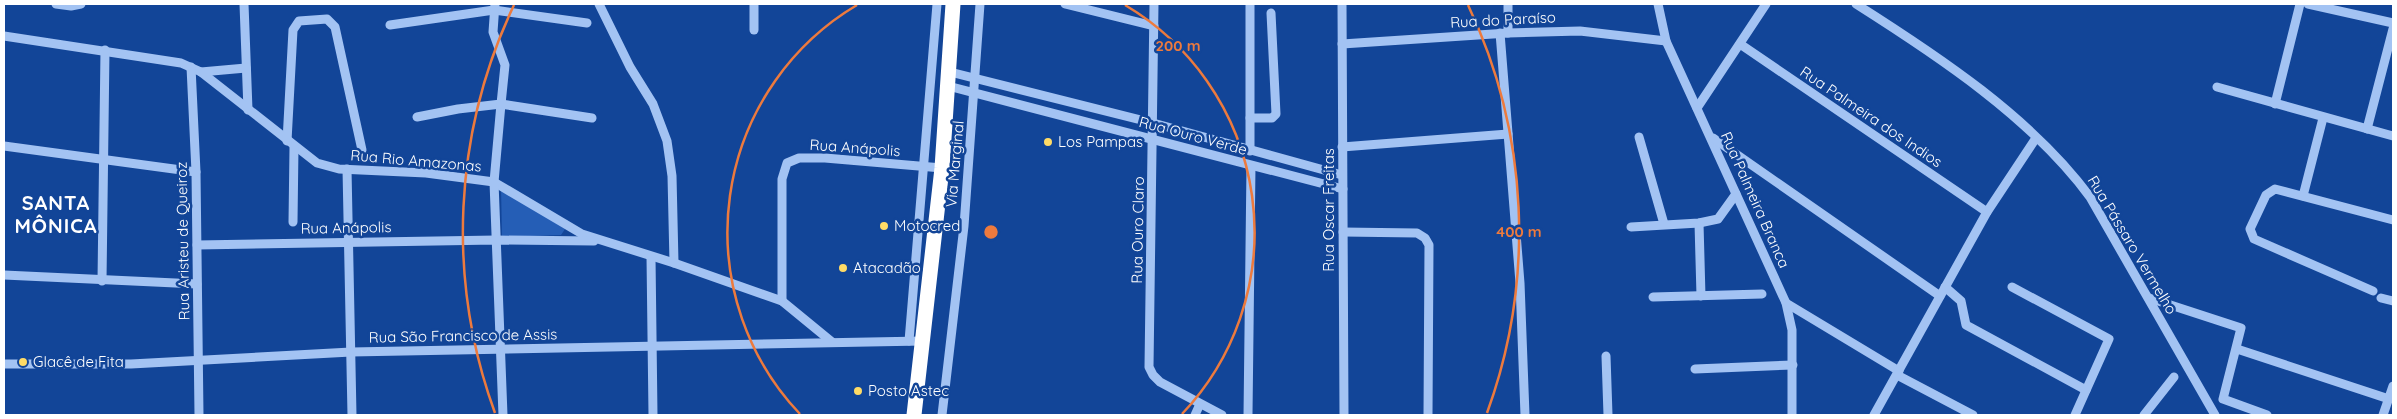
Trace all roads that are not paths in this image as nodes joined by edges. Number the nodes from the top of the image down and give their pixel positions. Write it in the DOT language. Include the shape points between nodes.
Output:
graph roads {
  1 [pos="56,4"];
  2 [pos="81,4"];
  3 [pos="244,4"];
  4 [pos="599,4"];
  5 [pos="754,4"];
  6 [pos="936,4"];
  7 [pos="953,4"];
  8 [pos="980,4"];
  9 [pos="1065,4"];
  10 [pos="1154,4"];
  11 [pos="1250,4"];
  12 [pos="1342,4"];
  13 [pos="1508,4"];
  14 [pos="1658,4"];
  15 [pos="1766,4"];
  16 [pos="1856,4"];
  17 [pos="2300,4"];
  18 [pos="2308,4"];
  19 [pos="494,7"];
  20 [pos="1271,13"];
  21 [pos="587,23"];
  22 [pos="2393,23"];
  23 [pos="390,25"];
  24 [pos="1154,26"];
  25 [pos="2393,29"];
  26 [pos="754,30"];
  27 [pos="1504,33"];
  28 [pos="4,36"];
  29 [pos="1666,41"];
  30 [pos="1342,44"];
  31 [pos="1740,44"];
  32 [pos="104,50"];
  33 [pos="192,67"];
  34 [pos="246,68"];
  35 [pos="201,72"];
  36 [pos="976,78"];
  37 [pos="949,79"];
  38 [pos="2217,87"];
  39 [pos="975,93"];
  40 [pos="501,104"];
  41 [pos="2275,104"];
  42 [pos="1697,108"];
  43 [pos="248,110"];
  44 [pos="417,117"];
  45 [pos="592,118"];
  46 [pos="1250,118"];
  47 [pos="2323,118"];
  48 [pos="1153,123"];
  49 [pos="2367,129"];
  50 [pos="1508,134"];
  51 [pos="2393,136"];
  52 [pos="1639,137"];
  53 [pos="1711,137"];
  54 [pos="2036,138"];
  55 [pos="1153,139"];
  56 [pos="291,144"];
  57 [pos="4,146"];
  58 [pos="1342,148"];
  59 [pos="362,150"];
  60 [pos="1250,151"];
  61 [pos="102,160"];
  62 [pos="924,166"];
  63 [pos="1251,166"];
  64 [pos="942,168"];
  65 [pos="347,169"];
  66 [pos="196,172"];
  67 [pos="1342,175"];
  68 [pos="494,182"];
  69 [pos="1343,189"];
  70 [pos="1736,194"];
  71 [pos="2303,196"];
  72 [pos="1987,212"];
  73 [pos="2393,220"];
  74 [pos="293,222"];
  75 [pos="1700,223"];
  76 [pos="1664,224"];
  77 [pos="1631,226"];
  78 [pos="1343,232"];
  79 [pos="496,240"];
  80 [pos="602,241"];
  81 [pos="348,242"];
  82 [pos="197,245"];
  83 [pos="651,257"];
  84 [pos="674,263"];
  85 [pos="4,275"];
  86 [pos="102,281"];
  87 [pos="197,284"];
  88 [pos="1946,287"];
  89 [pos="2012,287"];
  90 [pos="2373,291"];
  91 [pos="1762,294"];
  92 [pos="1701,296"];
  93 [pos="1940,296"];
  94 [pos="1653,297"];
  95 [pos="2149,298"];
  96 [pos="2381,298"];
  97 [pos="782,301"];
  98 [pos="2393,301"];
  99 [pos="1786,303"];
  100 [pos="916,341"];
  101 [pos="832,342"];
  102 [pos="652,344"];
  103 [pos="500,349"];
  104 [pos="2237,349"];
  105 [pos="351,352"];
  106 [pos="1606,356"];
  107 [pos="198,362"];
  108 [pos="4,364"];
  109 [pos="1793,365"];
  110 [pos="1695,369"];
  111 [pos="1898,373"];
  112 [pos="2174,377"];
  113 [pos="2393,386"];
  114 [pos="2086,390"];
  115 [pos="2389,399"];
  116 [pos="1200,404"];
  117 [pos="198,415"];
  118 [pos="352,415"];
  119 [pos="503,415"];
  120 [pos="653,415"];
  121 [pos="914,415"];
  122 [pos="942,415"];
  123 [pos="1195,415"];
  124 [pos="1222,415"];
  125 [pos="1248,415"];
  126 [pos="1344,415"];
  127 [pos="1428,415"];
  128 [pos="1525,415"];
  129 [pos="1608,415"];
  130 [pos="1792,415"];
  131 [pos="1874,415"];
  132 [pos="1973,415"];
  133 [pos="2075,415"];
  134 [pos="2144,415"];
  135 [pos="2215,415"];
  136 [pos="2267,415"];
  137 [pos="2383,415"];
  1 -- 2 [label="street"];
  3 -- 34 [label="street"];
  4 -- 84 [label="street" via="630,67 653,104 667,141 672,176"];
  5 -- 26 [label="street"];
  6 -- 62 [label="street"];
  7 -- 37 [label="highway"];
  8 -- 36 [label="street, Via Marginal"];
  9 -- 24 [label="street"];
  10 -- 24 [label="street, Rua Ouro Claro"];
  11 -- 46 [label="street"];
  12 -- 30 [label="street, Rua Oscar Freitas"];
  13 -- 27 [label="street"];
  14 -- 29 [label="street, Rua Palmeira Branca"];
  15 -- 31 [label="street"];
  16 -- 54 [label="street, Rua Pássaro Vermelho" via="1973,85"];
  17 -- 41 [label="street"];
  18 -- 22 [label="street"];
  19 -- 21 [label="street"];
  19 -- 23 [label="street"];
  19 -- 40 [label="street" via="493,32 505,65"];
  20 -- 46 [label="street" via="1276,114 1272,118"];
  24 -- 48 [label="street, Rua Ouro Claro"];
  25 -- 49 [label="street"];
  27 -- 29 [label="street, Rua do Paraíso" via="1580,31"];
  27 -- 30 [label="street, Rua do Paraíso"];
  27 -- 50 [label="street"];
  28 -- 32 [label="street, Rua Rio Amazonas"];
  29 -- 42 [label="street, Rua Palmeira Branca"];
  30 -- 58 [label="street, Rua Oscar Freitas"];
  31 -- 42 [label="street"];
  31 -- 72 [label="street, Rua Palmeira dos Indios"];
  32 -- 33 [label="street, Rua Rio Amazonas" via="170,60"];
  32 -- 61 [label="street"];
  33 -- 35 [label="street, Rua Rio Amazonas"];
  33 -- 66 [label="street, Rua Aristeu de Queiroz"];
  34 -- 35 [label="street"];
  34 -- 43 [label="street"];
  35 -- 43 [label="street, Rua Rio Amazonas"];
  36 -- 37 [label="street, Rua Ouro Verde"];
  36 -- 39 [label="street, Via Marginal"];
  36 -- 48 [label="street, Rua Ouro Verde"];
  37 -- 39 [label="street, Rua Ouro Verde"];
  37 -- 64 [label="highway"];
  38 -- 41 [label="street"];
  39 -- 55 [label="street, Rua Ouro Verde"];
  39 -- 122 [label="street, Via Marginal"];
  40 -- 44 [label="street"];
  40 -- 45 [label="street"];
  40 -- 68 [label="street"];
  41 -- 47 [label="street"];
  42 -- 53 [label="street, Rua Palmeira Branca"];
  43 -- 56 [label="street, Rua Rio Amazonas"];
  46 -- 60 [label="street"];
  47 -- 49 [label="street"];
  47 -- 71 [label="street"];
  48 -- 55 [label="street, Rua Ouro Claro"];
  48 -- 60 [label="street, Rua Ouro Verde"];
  49 -- 51 [label="street"];
  50 -- 58 [label="street"];
  50 -- 128 [label="street" via="1520,283"];
  52 -- 76 [label="street"];
  53 -- 70 [label="street, Rua Palmeira Branca"];
  53 -- 93 [label="street"];
  54 -- 72 [label="street"];
  54 -- 95 [label="street, Rua Pássaro Vermelho" via="2074,175 2090,197"];
  55 -- 63 [label="street, Rua Ouro Verde"];
  55 -- 116 [label="street, Rua Ouro Claro" via="1149,367 1160,382"];
  56 -- 59 [label="street" via="293,30 299,21 321,18 328,19 334,27"];
  56 -- 65 [label="street, Rua Rio Amazonas" via="317,163"];
  56 -- 74 [label="street"];
  57 -- 61 [label="street"];
  58 -- 67 [label="street, Rua Oscar Freitas"];
  60 -- 67 [label="street, Rua Ouro Verde"];
  61 -- 66 [label="street"];
  61 -- 86 [label="street"];
  62 -- 64 [label="street, Rua Anápolis"];
  62 -- 97 [label="street, Rua Anápolis" via="826,158 799,158 787,163 782,186"];
  62 -- 100 [label="street"];
  63 -- 69 [label="street, Rua Ouro Verde"];
  63 -- 125 [label="street"];
  64 -- 100 [label="highway"];
  65 -- 68 [label="street, Rua Rio Amazonas" via="426,173"];
  65 -- 81 [label="street"];
  66 -- 82 [label="street, Rua Aristeu de Queiroz"];
  67 -- 69 [label="street, Rua Oscar Freitas"];
  68 -- 79 [label="street"];
  68 -- 80 [label="street, Rua Rio Amazonas" via="582,234"];
  69 -- 78 [label="street, Rua Oscar Freitas"];
  70 -- 75 [label="street" via="1720,217"];
  70 -- 99 [label="street, Rua Palmeira Branca"];
  71 -- 73 [label="street"];
  71 -- 90 [label="street" via="2280,189 2271,190 2250,230 2254,239"];
  72 -- 88 [label="street"];
  75 -- 76 [label="street"];
  75 -- 92 [label="street"];
  76 -- 77 [label="street"];
  78 -- 126 [label="street, Rua Oscar Freitas"];
  78 -- 127 [label="street" via="1417,234 1430,245"];
  79 -- 80 [label="street, Rua Anápolis"];
  79 -- 81 [label="street, Rua Anápolis"];
  79 -- 103 [label="street"];
  80 -- 83 [label="street, Rua Rio Amazonas"];
  81 -- 82 [label="street, Rua Anápolis"];
  81 -- 105 [label="street"];
  82 -- 87 [label="street, Rua Aristeu de Queiroz"];
  83 -- 84 [label="street, Rua Rio Amazonas"];
  83 -- 102 [label="street"];
  84 -- 97 [label="street, Rua Rio Amazonas"];
  85 -- 86 [label="street"];
  86 -- 87 [label="street"];
  87 -- 107 [label="street, Rua Aristeu de Queiroz"];
  88 -- 93 [label="street"];
  88 -- 114 [label="street" via="1961,301 1966,325"];
  89 -- 114 [label="street" via="2108,337 2108,345"];
  91 -- 92 [label="street"];
  92 -- 94 [label="street"];
  93 -- 111 [label="street"];
  95 -- 104 [label="street" via="2240,326"];
  95 -- 135 [label="street, Rua Pássaro Vermelho"];
  96 -- 98 [label="street"];
  97 -- 101 [label="street, Rua Rio Amazonas"];
  99 -- 109 [label="street, Rua Palmeira Branca" via="1792,330"];
  99 -- 111 [label="street"];
  100 -- 101 [label="street, Rua São Francisco de Assis"];
  100 -- 121 [label="highway"];
  101 -- 102 [label="street, Rua São Francisco de Assis"];
  102 -- 103 [label="street, Rua São Francisco de Assis"];
  102 -- 120 [label="street"];
  103 -- 105 [label="street, Rua São Francisco de Assis"];
  103 -- 119 [label="street"];
  104 -- 115 [label="street"];
  104 -- 136 [label="street" via="2222,399"];
  105 -- 107 [label="street, Rua São Francisco de Assis"];
  105 -- 118 [label="street"];
  106 -- 129 [label="street"];
  107 -- 108 [label="street, Rua São Francisco de Assis"];
  107 -- 117 [label="street, Rua Aristeu de Queiroz"];
  109 -- 110 [label="street"];
  109 -- 130 [label="street, Rua Palmeira Branca"];
  111 -- 131 [label="street"];
  111 -- 132 [label="street"];
  112 -- 134 [label="street"];
  113 -- 115 [label="street"];
  114 -- 133 [label="street"];
  115 -- 137 [label="street"];
  116 -- 123 [label="street"];
  116 -- 124 [label="street, Rua Ouro Claro"];
}
